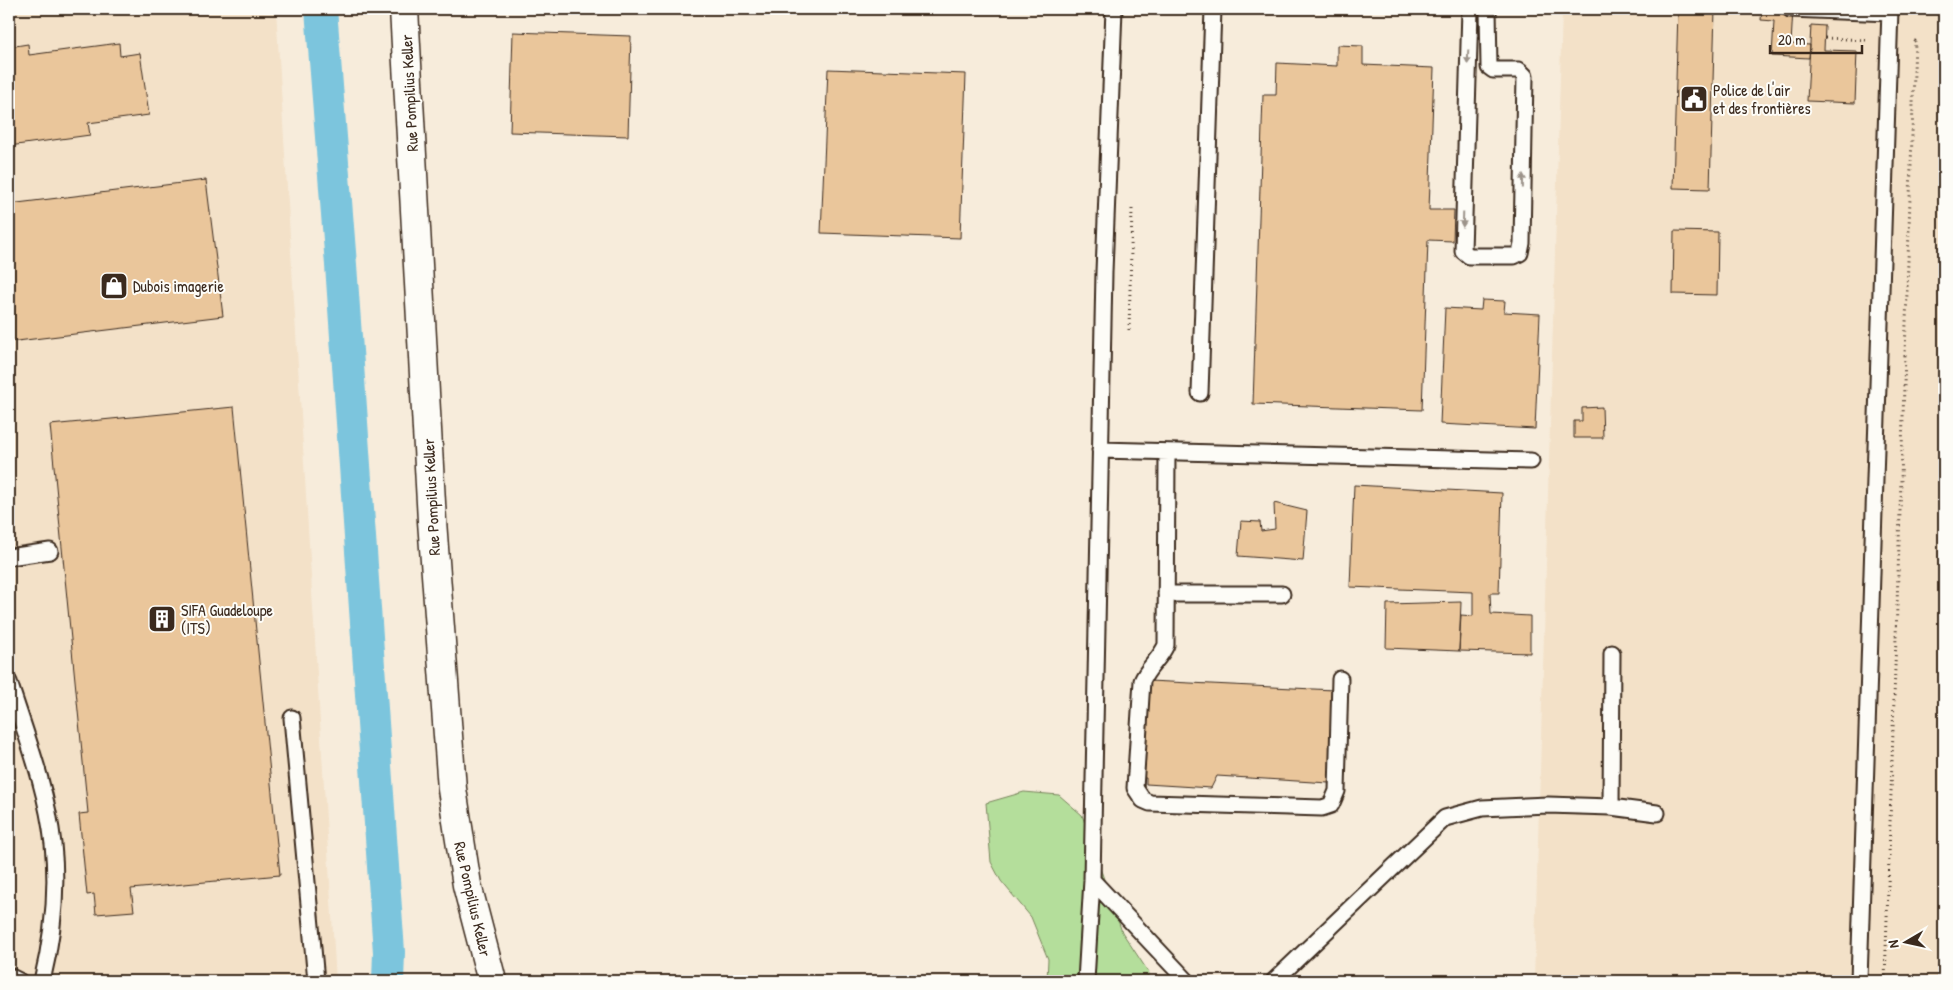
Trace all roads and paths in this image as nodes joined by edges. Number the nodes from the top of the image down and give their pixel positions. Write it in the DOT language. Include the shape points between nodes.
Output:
graph roads {
  1 [pos="404,9"];
  2 [pos="1114,9"];
  3 [pos="1213,9"];
  4 [pos="1470,9"];
  5 [pos="1488,9"];
  6 [pos="1790,9"];
  7 [pos="1890,11"];
  8 [pos="1132,205"];
  9 [pos="1129,333"];
  10 [pos="1200,393"];
  11 [pos="1100,450"];
  12 [pos="1167,452"];
  13 [pos="1531,461"];
  14 [pos="50,551"];
  15 [pos="9,557"];
  16 [pos="1166,594"];
  17 [pos="1282,594"];
  18 [pos="1612,653"];
  19 [pos="1340,680"];
  20 [pos="9,682"];
  21 [pos="292,718"];
  22 [pos="1611,807"];
  23 [pos="1657,814"];
  24 [pos="1092,880"];
  25 [pos="9,976"];
  26 [pos="19,981"];
  27 [pos="42,981"];
  28 [pos="316,981"];
  29 [pos="492,981"];
  30 [pos="1086,981"];
  31 [pos="1187,981"];
  32 [pos="1274,981"];
  33 [pos="1859,981"];
  1 -- 29 [label="street, Rue Pompilius Keller" via="431,511 452,789 467,885"];
  2 -- 11 [label="lane"];
  3 -- 10 [label="lane"];
  4 -- 5 [label="lane, one-way" via="1463,251 1469,256 1514,256 1520,253 1522,243 1525,76 1519,70 1493,70 1489,67"];
  6 -- 7 [label="lane"];
  7 -- 33 [label="lane"];
  8 -- 9 [label="path"];
  11 -- 12 [label="lane"];
  11 -- 24 [label="lane"];
  12 -- 13 [label="lane"];
  12 -- 16 [label="lane"];
  14 -- 15 [label="lane"];
  16 -- 17 [label="lane"];
  16 -- 19 [label="lane" via="1166,645 1142,681 1135,788 1143,800 1150,803 1322,808 1331,805 1337,791"];
  18 -- 22 [label="lane"];
  20 -- 27 [label="lane" via="38,772 53,843 54,919"];
  21 -- 28 [label="lane"];
  22 -- 23 [label="lane"];
  22 -- 32 [label="lane" via="1482,808 1445,818"];
  24 -- 30 [label="lane"];
  24 -- 31 [label="lane"];
  25 -- 26 [label="lane"];
}
